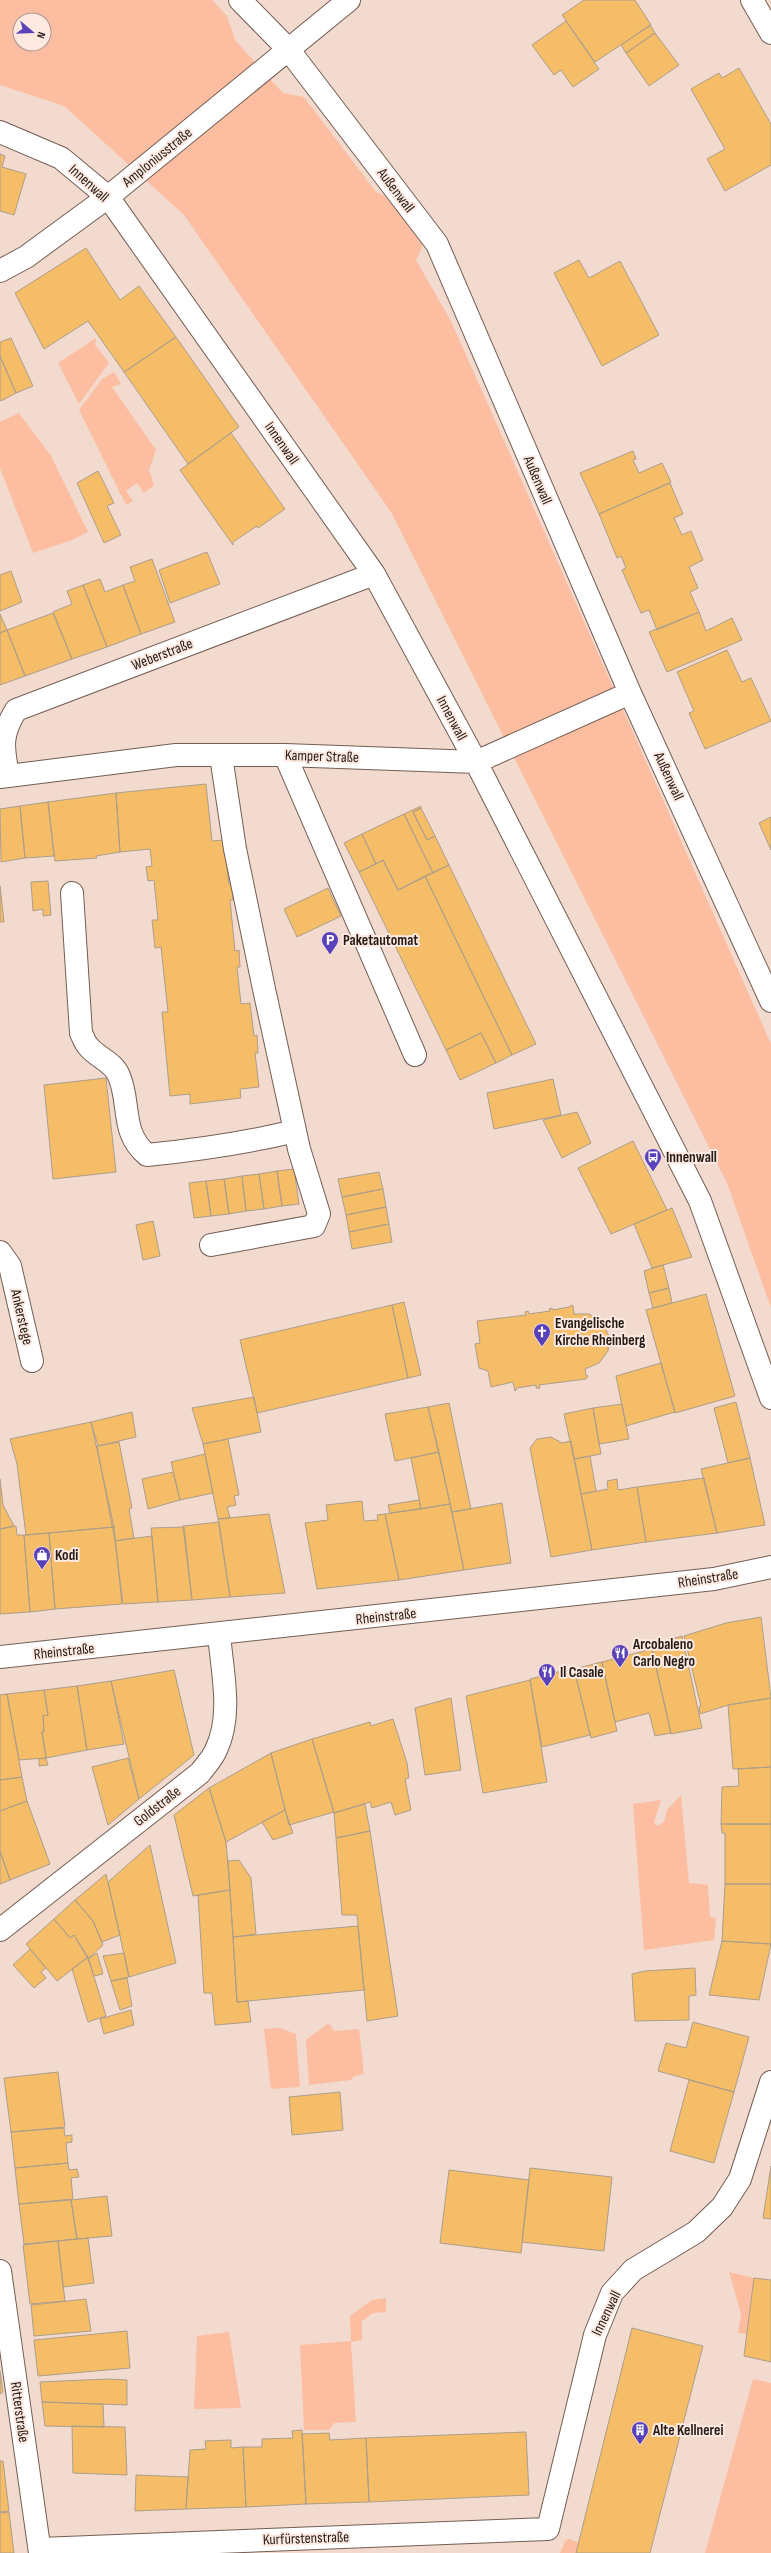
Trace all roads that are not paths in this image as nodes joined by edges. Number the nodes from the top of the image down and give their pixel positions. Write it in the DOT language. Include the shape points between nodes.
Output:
graph roads {
  1 [pos="240,0"];
  2 [pos="349,0"];
  3 [pos="752,0"];
  4 [pos="771,33"];
  5 [pos="288,49"];
  6 [pos="0,132"];
  7 [pos="108,197"];
  8 [pos="0,271"];
  9 [pos="374,574"];
  10 [pos="630,693"];
  11 [pos="285,755"];
  12 [pos="222,756"];
  13 [pos="476,762"];
  14 [pos="4,777"];
  15 [pos="72,893"];
  16 [pos="771,1001"];
  17 [pos="415,1055"];
  18 [pos="295,1130"];
  19 [pos="211,1245"];
  20 [pos="0,1252"];
  21 [pos="32,1361"];
  22 [pos="771,1398"];
  23 [pos="771,1567"];
  24 [pos="219,1634"];
  25 [pos="0,1657"];
  26 [pos="0,1930"];
  27 [pos="771,2082"];
  28 [pos="0,2271"];
  29 [pos="548,2529"];
  30 [pos="40,2551"];
  1 -- 5 [label="street, Außenwall"];
  2 -- 5 [label="street, Amploniusstraße"];
  3 -- 4 [label="street"];
  5 -- 7 [label="street, Amploniusstraße"];
  5 -- 10 [label="street, Außenwall" via="437,244"];
  6 -- 7 [label="street, Innenwall" via="61,158"];
  7 -- 8 [label="street, Amploniusstraße" via="26,257"];
  7 -- 9 [label="street, Innenwall"];
  9 -- 13 [label="street, Innenwall"];
  9 -- 14 [label="street, Weberstraße" via="16,710 5,726"];
  10 -- 13 [label="street, Kamper Straße"];
  10 -- 16 [label="street, Außenwall"];
  11 -- 12 [label="street, Kamper Straße"];
  11 -- 13 [label="street, Kamper Straße"];
  11 -- 17 [label="street"];
  12 -- 14 [label="street, Kamper Straße" via="176,755"];
  12 -- 18 [label="street" via="237,857"];
  13 -- 22 [label="street, Innenwall" via="700,1201"];
  15 -- 18 [label="street" via="81,1033 88,1046 119,1075 127,1120 140,1149 147,1155 187,1151 258,1140"];
  18 -- 19 [label="street" via="319,1214 314,1226"];
  20 -- 21 [label="street, Ankerstege" via="10,1266"];
  23 -- 24 [label="street, Rheinstraße" via="714,1579"];
  24 -- 25 [label="street, Rheinstraße"];
  24 -- 26 [label="street, Goldstraße" via="226,1700 223,1731 216,1751 200,1773"];
  27 -- 29 [label="street, Innenwall" via="740,2179 722,2207 696,2232 634,2270 612,2293 595,2335"];
  28 -- 30 [label="street, Ritterstraße"];
  29 -- 30 [label="street, Kurfürstenstraße"];
}
